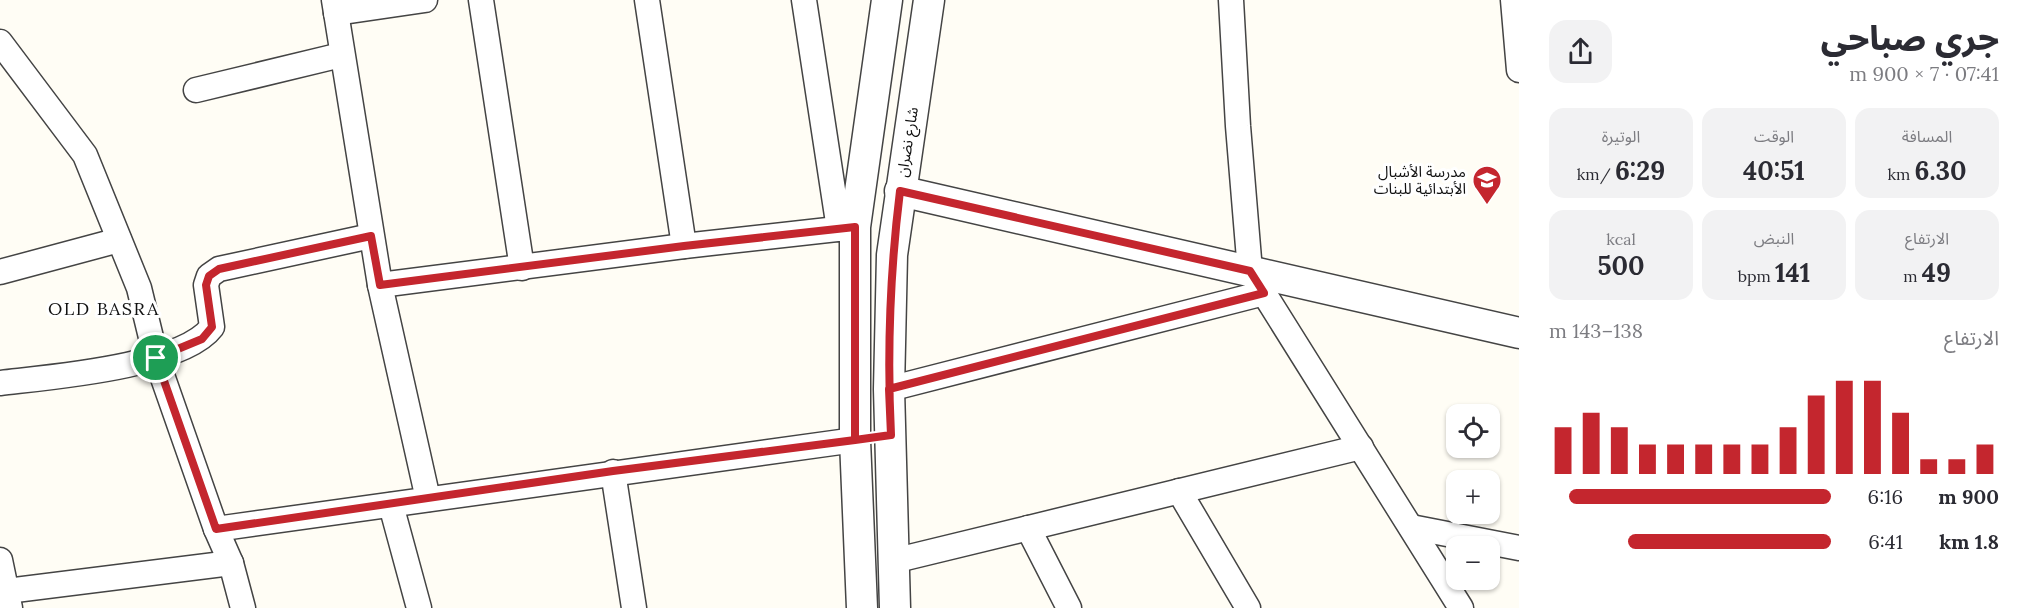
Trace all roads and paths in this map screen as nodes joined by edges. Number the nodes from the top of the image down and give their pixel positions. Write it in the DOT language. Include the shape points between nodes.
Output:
graph roads {
  1 [pos="425,0"];
  2 [pos="481,0"];
  3 [pos="647,0"];
  4 [pos="804,0"];
  5 [pos="887,0"];
  6 [pos="929,0"];
  7 [pos="1231,0"];
  8 [pos="1513,0"];
  9 [pos="335,7"];
  10 [pos="0,42"];
  11 [pos="1518,46"];
  12 [pos="341,55"];
  13 [pos="1519,70"];
  14 [pos="196,90"];
  15 [pos="900,191"];
  16 [pos="847,228"];
  17 [pos="371,236"];
  18 [pos="119,240"];
  19 [pos="684,246"];
  20 [pos="522,268"];
  21 [pos="0,272"];
  22 [pos="1257,282"];
  23 [pos="380,285"];
  24 [pos="1519,333"];
  25 [pos="156,358"];
  26 [pos="0,383"];
  27 [pos="889,389"];
  28 [pos="891,435"];
  29 [pos="855,440"];
  30 [pos="1361,447"];
  31 [pos="613,471"];
  32 [pos="1179,491"];
  33 [pos="428,500"];
  34 [pos="390,505"];
  35 [pos="1411,527"];
  36 [pos="1028,528"];
  37 [pos="216,529"];
  38 [pos="1519,548"];
  39 [pos="0,560"];
  40 [pos="893,561"];
  41 [pos="231,563"];
  42 [pos="8,599"];
  43 [pos="243,608"];
  44 [pos="419,608"];
  45 [pos="634,608"];
  46 [pos="862,608"];
  47 [pos="895,608"];
  48 [pos="1069,608"];
  49 [pos="1248,608"];
  50 [pos="1461,608"];
  1 -- 9 [label="street"];
  2 -- 20 [label="street"];
  3 -- 19 [label="street"];
  4 -- 16 [label="street"];
  5 -- 16 [label="street"];
  6 -- 15 [label="street, شارع نضران"];
  7 -- 22 [label="street" via="1238,126"];
  8 -- 11 [label="street"];
  9 -- 12 [label="street"];
  10 -- 18 [label="street" via="85,154"];
  11 -- 13 [label="street"];
  12 -- 14 [label="street"];
  12 -- 17 [label="street"];
  15 -- 22 [label="street"];
  15 -- 27 [label="street, شارع نضران" via="892,255"];
  16 -- 19 [label="street"];
  16 -- 29 [label="street"];
  17 -- 23 [label="street"];
  17 -- 25 [label="street" via="219,269 209,276 206,285 212,327 202,339"];
  18 -- 21 [label="street"];
  18 -- 25 [label="street" via="139,288"];
  19 -- 20 [label="street"];
  20 -- 23 [label="street"];
  22 -- 24 [label="street"];
  22 -- 27 [label="street"];
  22 -- 30 [label="street"];
  23 -- 33 [label="street"];
  25 -- 26 [label="street"];
  25 -- 37 [label="street"];
  27 -- 28 [label="street, شارع نضران"];
  28 -- 29 [label="street"];
  28 -- 40 [label="street, شارع نضران"];
  29 -- 31 [label="street"];
  29 -- 46 [label="street"];
  30 -- 32 [label="street"];
  30 -- 35 [label="street"];
  31 -- 33 [label="street"];
  31 -- 45 [label="street"];
  32 -- 36 [label="street"];
  32 -- 49 [label="street"];
  33 -- 34 [label="street"];
  34 -- 37 [label="street"];
  34 -- 44 [label="street"];
  35 -- 38 [label="street"];
  35 -- 50 [label="street"];
  36 -- 40 [label="street"];
  36 -- 48 [label="street"];
  37 -- 41 [label="street"];
  39 -- 42 [label="street"];
  40 -- 47 [label="street, شارع نضران"];
  41 -- 42 [label="street"];
  41 -- 43 [label="street"];
}
